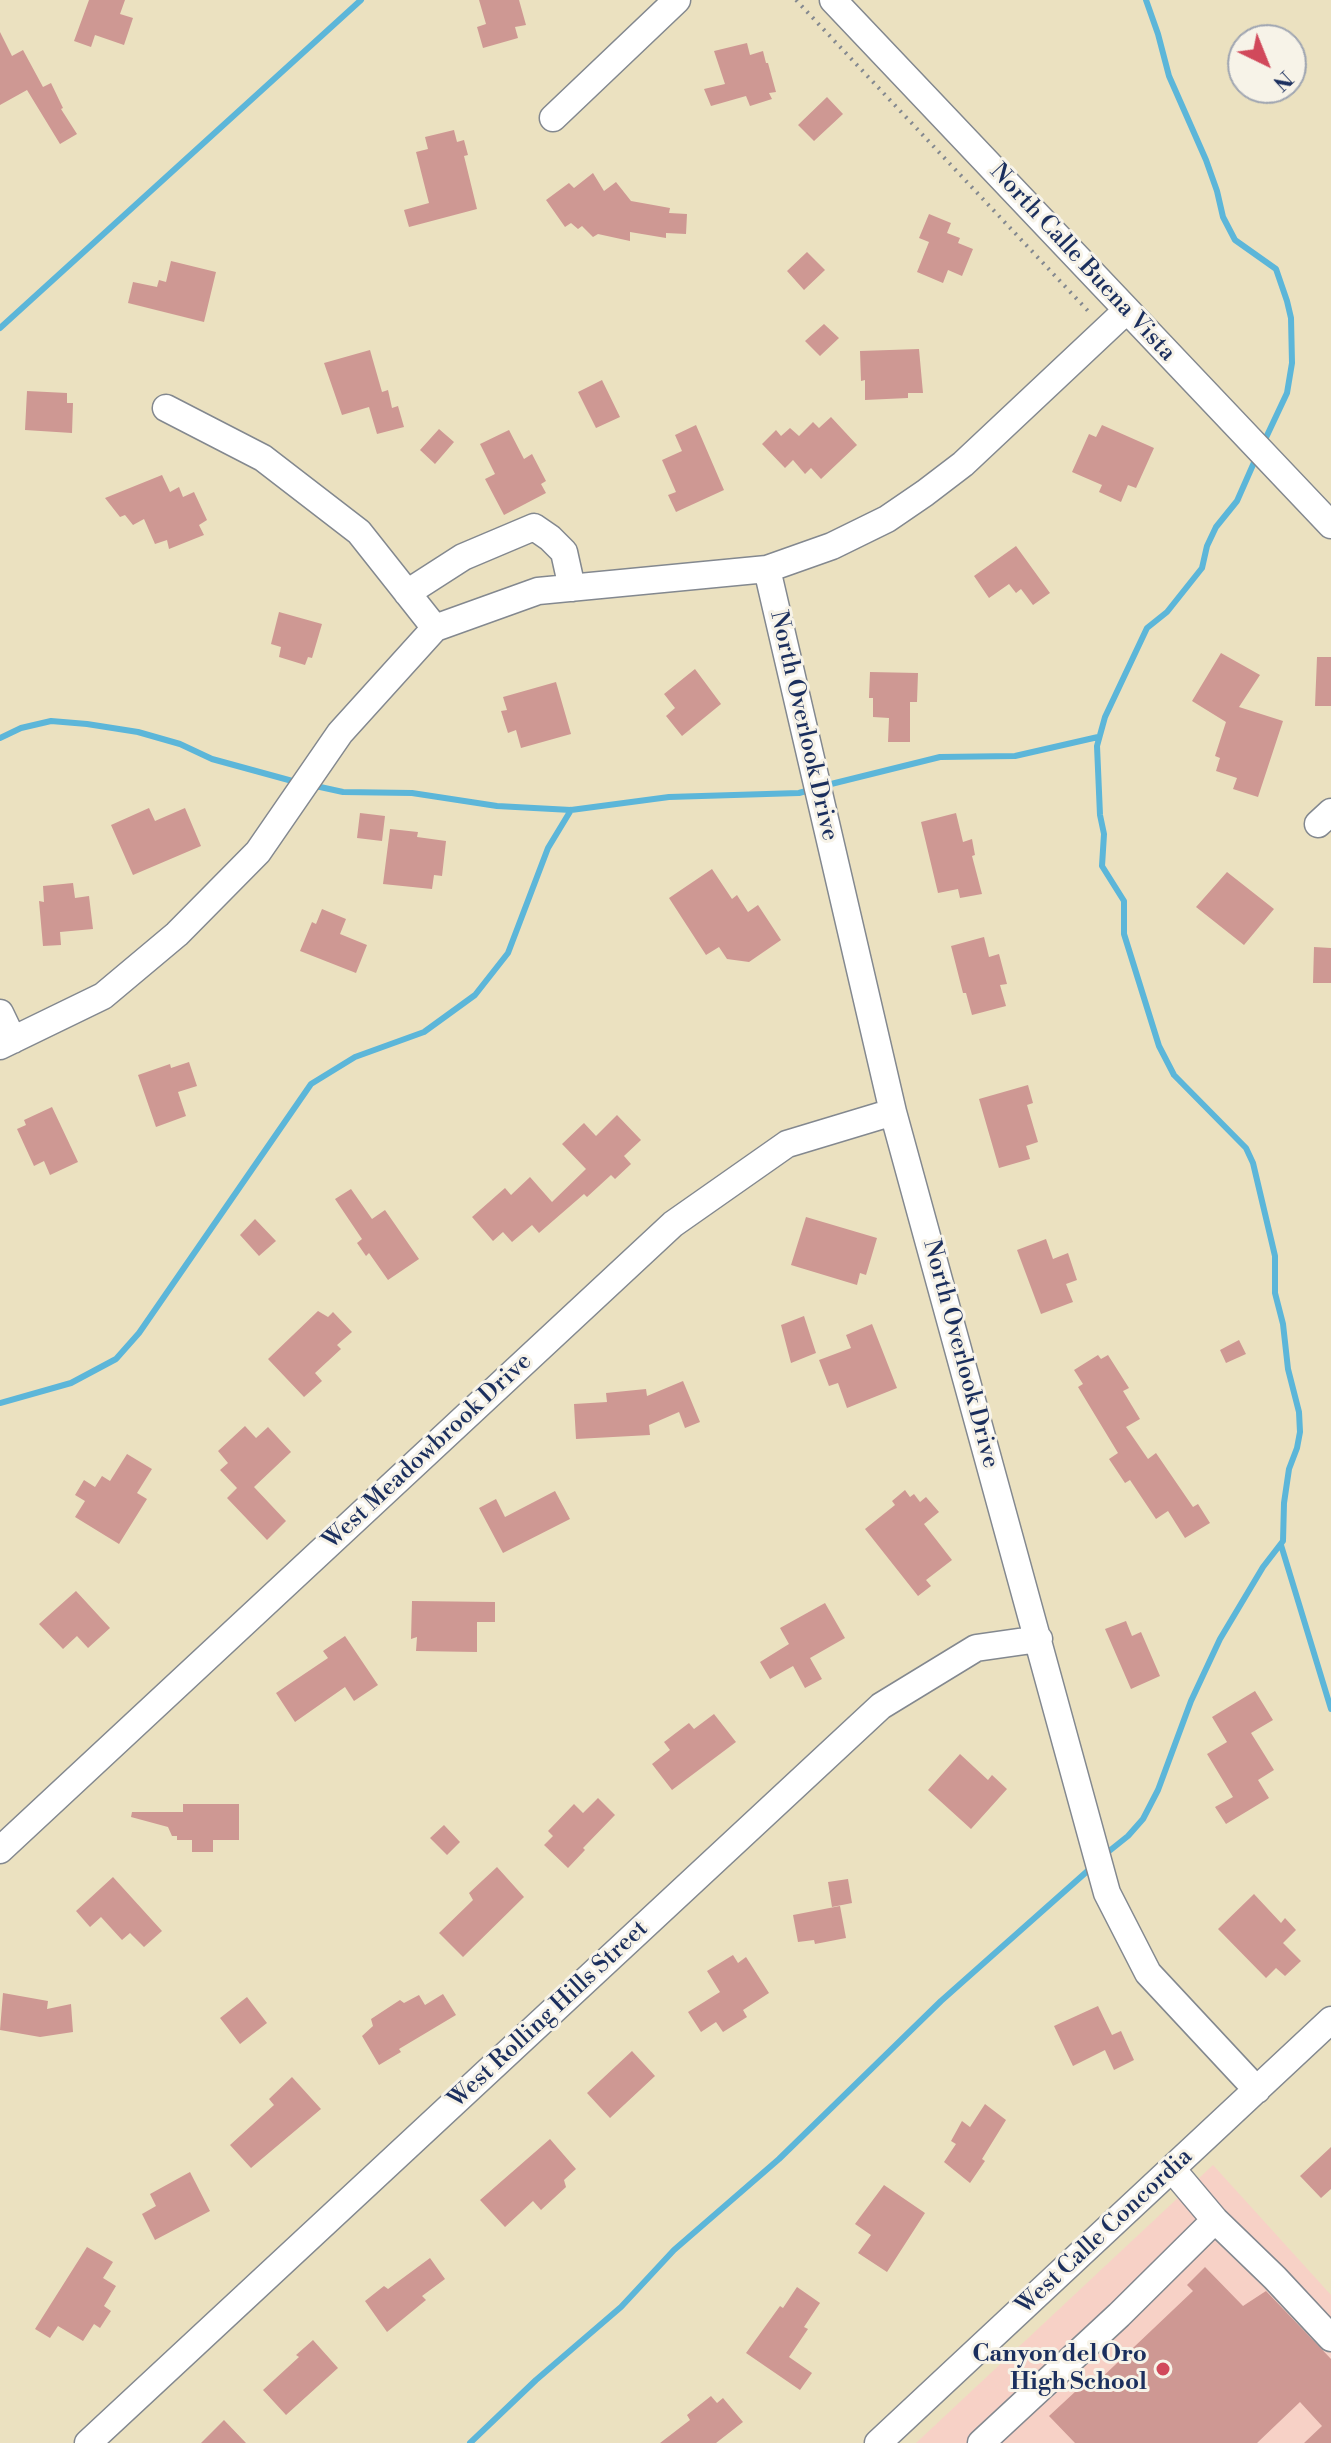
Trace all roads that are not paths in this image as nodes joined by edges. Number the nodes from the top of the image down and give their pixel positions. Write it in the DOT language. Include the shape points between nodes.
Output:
graph roads {
  1 [pos="677,0"];
  2 [pos="833,0"];
  3 [pos="553,118"];
  4 [pos="1127,310"];
  5 [pos="166,408"];
  6 [pos="1331,525"];
  7 [pos="767,569"];
  8 [pos="572,588"];
  9 [pos="407,593"];
  10 [pos="435,628"];
  11 [pos="0,1013"];
  12 [pos="6,1043"];
  13 [pos="893,1112"];
  14 [pos="1039,1639"];
  15 [pos="0,1850"];
  16 [pos="1331,2020"];
  17 [pos="1257,2090"];
  18 [pos="1172,2169"];
  19 [pos="1215,2220"];
  20 [pos="1331,2338"];
  21 [pos="88,2443"];
  22 [pos="878,2443"];
  23 [pos="981,2443"];
  1 -- 3 [label="street"];
  2 -- 4 [label="street, North Calle Buena Vista"];
  4 -- 6 [label="street, North Calle Buena Vista"];
  4 -- 7 [label="street" via="963,464 925,493 832,546"];
  5 -- 9 [label="street" via="263,458 359,532"];
  7 -- 8 [label="street"];
  7 -- 13 [label="street, North Overlook Drive"];
  8 -- 9 [label="street" via="564,552 534,527 463,557"];
  8 -- 10 [label="street" via="538,591"];
  9 -- 10 [label="street"];
  10 -- 12 [label="street" via="340,733 258,852 177,934 103,996"];
  11 -- 12 [label="street"];
  13 -- 14 [label="street, North Overlook Drive"];
  13 -- 15 [label="street, West Meadowbrook Drive" via="787,1144 673,1224"];
  14 -- 17 [label="street, North Overlook Drive" via="1107,1893 1148,1973"];
  14 -- 21 [label="street, West Rolling Hills Street" via="976,1648 881,1706"];
  16 -- 17 [label="street, West Calle Concordia"];
  17 -- 18 [label="street, West Calle Concordia"];
  18 -- 19 [label="street"];
  18 -- 22 [label="street, West Calle Concordia"];
  19 -- 20 [label="street"];
  19 -- 23 [label="street"];
}
